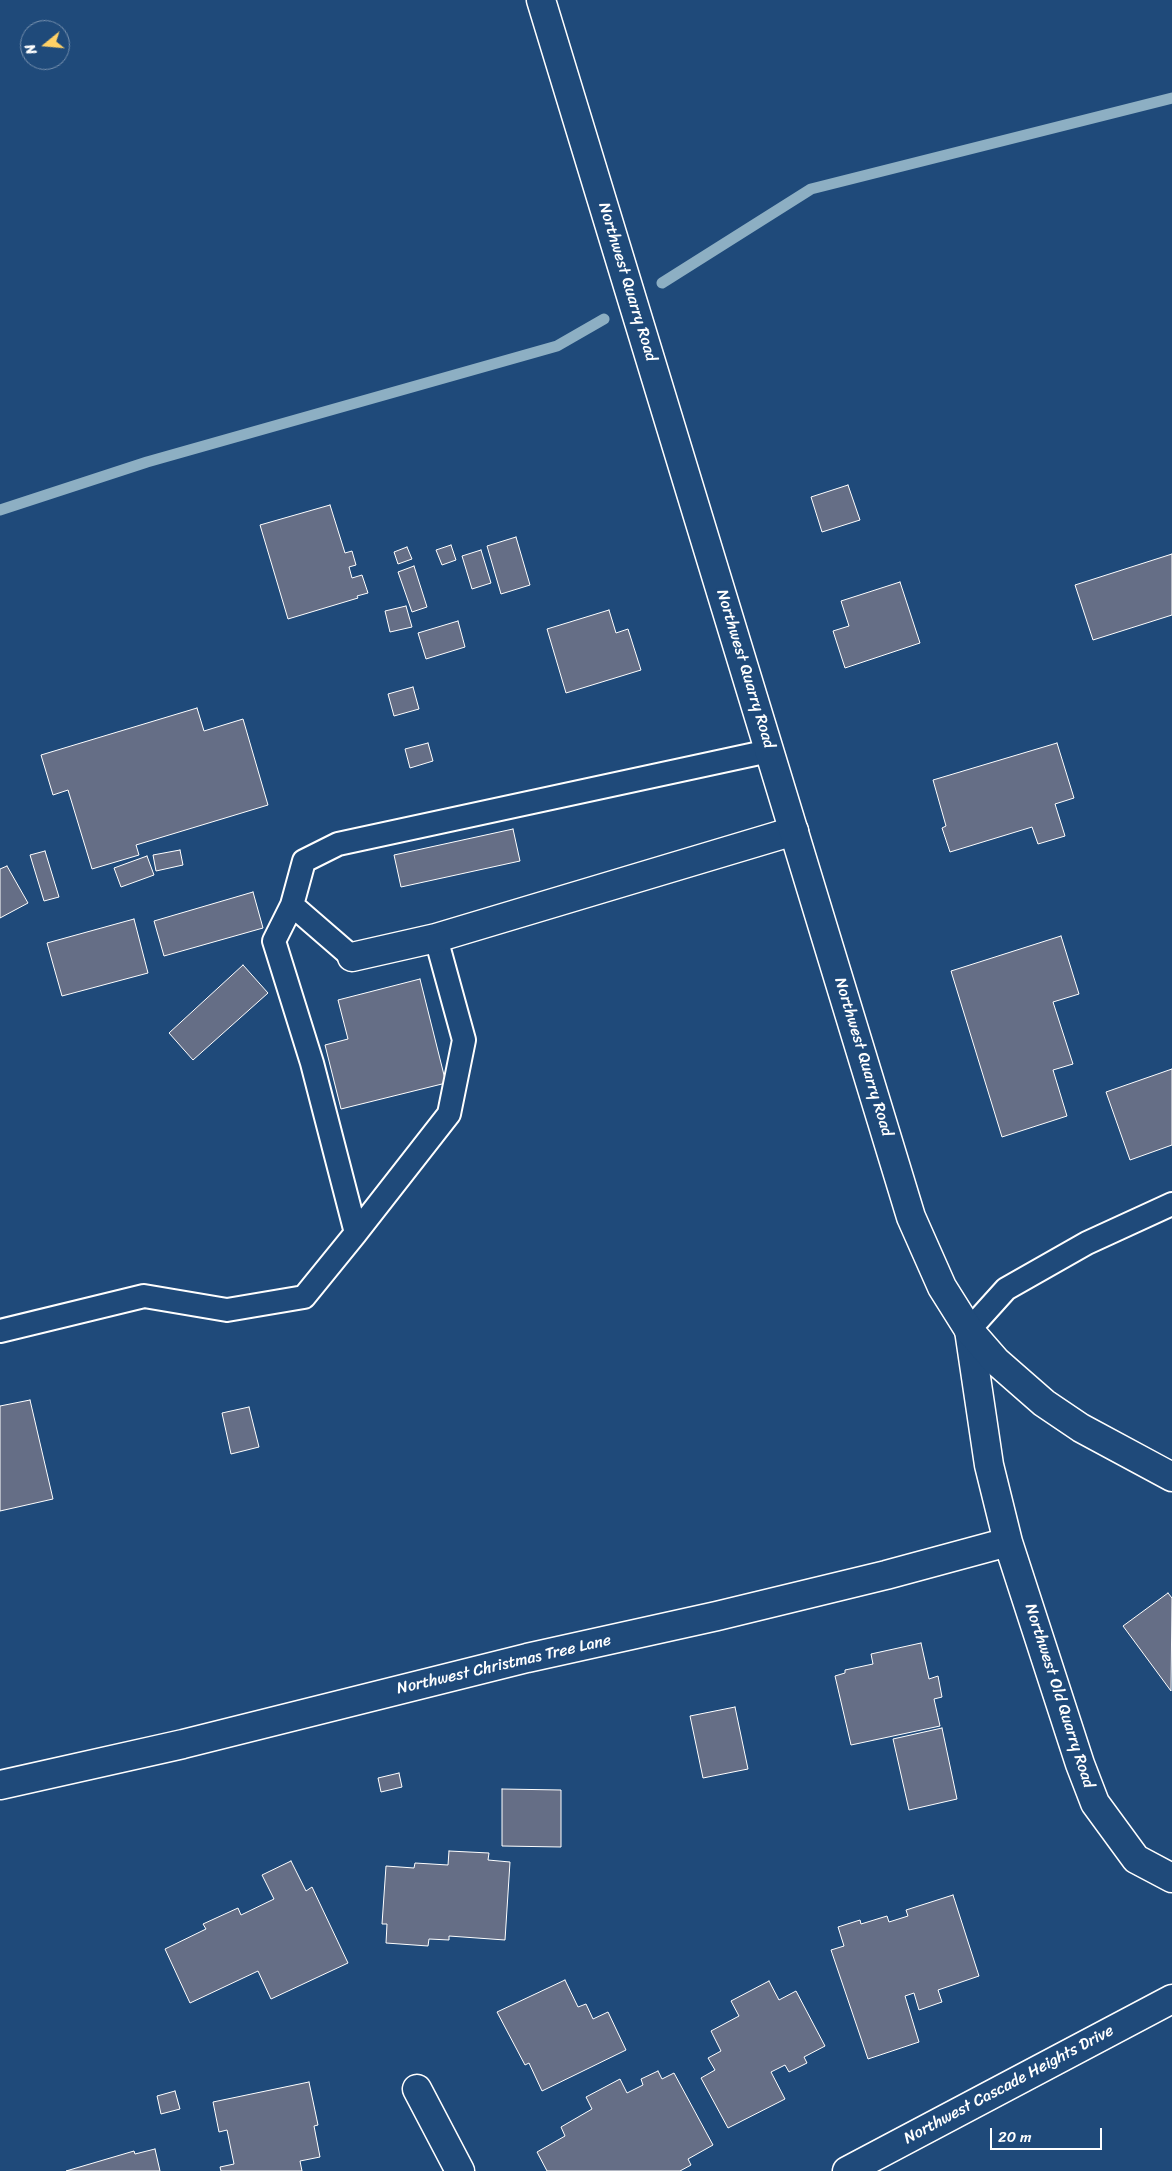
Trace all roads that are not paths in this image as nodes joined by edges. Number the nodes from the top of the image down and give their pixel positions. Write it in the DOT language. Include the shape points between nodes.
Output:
graph roads {
  1 [pos="541,0"];
  2 [pos="770,751"];
  3 [pos="794,831"];
  4 [pos="292,905"];
  5 [pos="436,938"];
  6 [pos="352,957"];
  7 [pos="1172,1204"];
  8 [pos="356,1233"];
  9 [pos="969,1330"];
  10 [pos="0,1331"];
  11 [pos="1172,1477"];
  12 [pos="1008,1542"];
  13 [pos="0,1785"];
  14 [pos="1172,1878"];
  15 [pos="1172,2000"];
  16 [pos="417,2089"];
  17 [pos="460,2171"];
  18 [pos="847,2171"];
  1 -- 2 [label="street, Northwest Quarry Road"];
  2 -- 3 [label="street, Northwest Quarry Road"];
  2 -- 4 [label="lane" via="338,844 304,861"];
  3 -- 5 [label="street"];
  3 -- 9 [label="street, Northwest Quarry Road" via="911,1217 942,1287"];
  4 -- 6 [label="lane"];
  4 -- 8 [label="lane" via="274,941 312,1063"];
  5 -- 6 [label="street"];
  5 -- 8 [label="lane" via="464,1040 449,1114"];
  7 -- 9 [label="lane" via="1087,1242 1006,1289"];
  8 -- 10 [label="lane" via="304,1296 227,1310 144,1296"];
  9 -- 11 [label="street, Northwest Quarry Road" via="996,1361 1044,1402 1081,1428"];
  9 -- 12 [label="street, Northwest Quarry Road" via="988,1465"];
  12 -- 13 [label="street, Northwest Christmas Tree Lane" via="886,1575"];
  12 -- 14 [label="street, Northwest Old Quarry Road" via="1095,1803 1136,1859"];
  15 -- 18 [label="street, Northwest Cascade Heights Drive"];
  16 -- 17 [label="street"];
}
